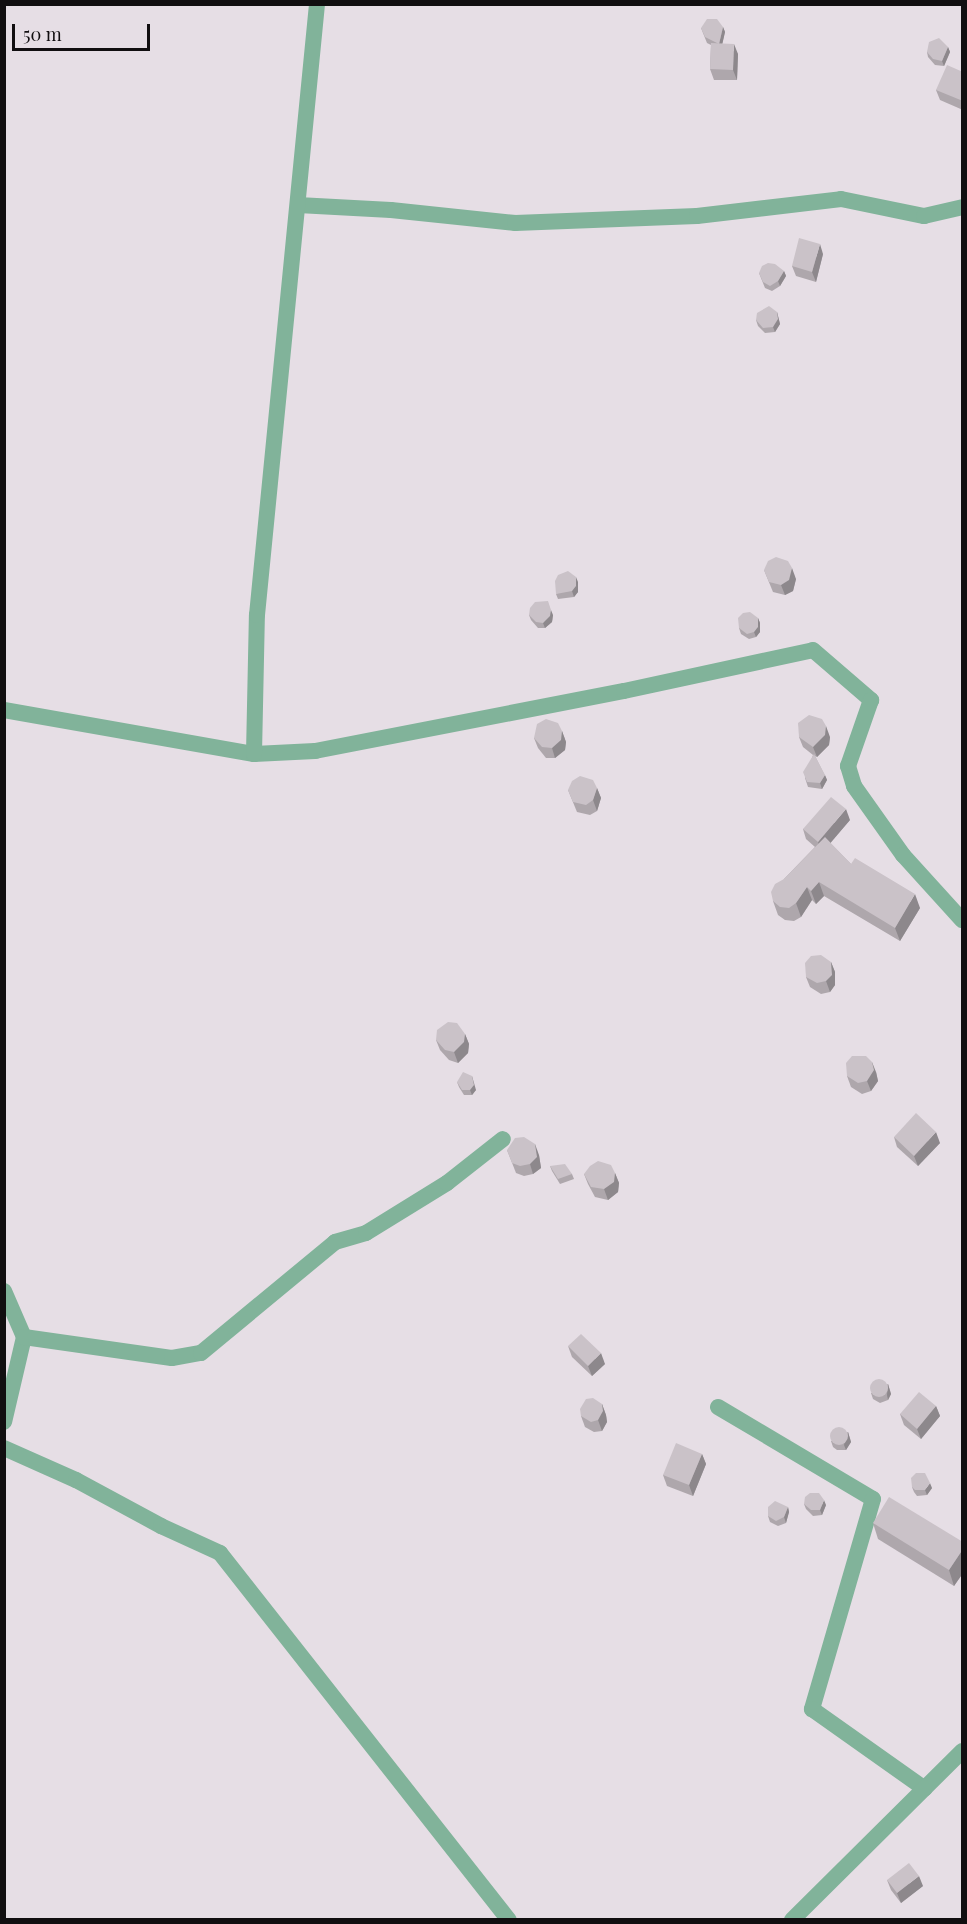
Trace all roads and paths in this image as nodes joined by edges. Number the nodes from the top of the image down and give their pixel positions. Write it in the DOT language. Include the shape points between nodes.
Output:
graph roads {
  1 [pos="317,4"];
  2 [pos="298,205"];
  3 [pos="963,207"];
  4 [pos="4,710"];
  5 [pos="254,754"];
  6 [pos="963,920"];
  7 [pos="503,1139"];
  8 [pos="4,1291"];
  9 [pos="24,1337"];
  10 [pos="718,1407"];
  11 [pos="4,1422"];
  12 [pos="4,1449"];
  13 [pos="963,1751"];
  14 [pos="924,1789"];
  15 [pos="509,1920"];
  16 [pos="792,1920"];
  1 -- 2 [label="street"];
  2 -- 3 [label="street" via="515,223 697,216 841,199 924,216"];
  2 -- 5 [label="street" via="257,615"];
  4 -- 5 [label="street"];
  5 -- 6 [label="street" via="315,751 813,650 871,700 849,766 854,786 903,855"];
  7 -- 9 [label="street" via="447,1183 366,1233 335,1242 201,1353 172,1358"];
  8 -- 9 [label="street"];
  9 -- 11 [label="street"];
  10 -- 14 [label="street" via="873,1499 812,1709"];
  12 -- 15 [label="street" via="76,1480 220,1553"];
  13 -- 14 [label="street"];
  14 -- 16 [label="street"];
}
